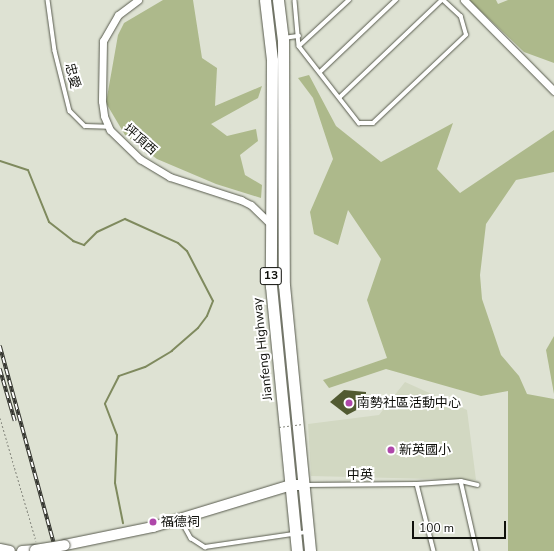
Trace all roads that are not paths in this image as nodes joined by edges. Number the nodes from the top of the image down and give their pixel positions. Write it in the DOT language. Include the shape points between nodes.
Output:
graph roads {
  1 [pos="48,0"];
  2 [pos="138,0"];
  3 [pos="265,0"];
  4 [pos="278,0"];
  5 [pos="349,0"];
  6 [pos="396,0"];
  7 [pos="442,0"];
  8 [pos="464,0"];
  9 [pos="295,1"];
  10 [pos="299,36"];
  11 [pos="283,38"];
  12 [pos="300,46"];
  13 [pos="320,72"];
  14 [pos="554,91"];
  15 [pos="340,97"];
  16 [pos="109,127"];
  17 [pos="271,225"];
  18 [pos="284,225"];
  19 [pos="301,426"];
  20 [pos="282,429"];
  21 [pos="461,481"];
  22 [pos="417,484"];
  23 [pos="291,485"];
  24 [pos="304,485"];
  25 [pos="478,485"];
  26 [pos="180,519"];
  27 [pos="308,532"];
  28 [pos="295,534"];
  29 [pos="0,549"];
  30 [pos="10,551"];
  31 [pos="22,551"];
  32 [pos="297,551"];
  33 [pos="310,551"];
  34 [pos="434,551"];
  35 [pos="477,551"];
  1 -- 16 [label="lane, 忠愛" via="55,51 70,111 84,126"];
  2 -- 16 [label="street, 坪頂西" via="118,15 103,41 102,101"];
  3 -- 17 [label="main road, Jianfeng Highway / 13" via="272,60"];
  4 -- 11 [label="main road, Jianfeng Highway / 13"];
  5 -- 12 [label="lane"];
  6 -- 13 [label="lane"];
  7 -- 15 [label="lane"];
  7 -- 15 [label="lane" via="461,17 466,35 373,123 359,123"];
  8 -- 14 [label="street"];
  9 -- 10 [label="lane"];
  10 -- 11 [label="lane"];
  10 -- 12 [label="lane"];
  11 -- 18 [label="main road, Jianfeng Highway / 13"];
  12 -- 13 [label="lane"];
  13 -- 15 [label="lane"];
  16 -- 17 [label="street, 坪頂西" via="140,158 164,173 246,202"];
  17 -- 18 [label="street"];
  17 -- 20 [label="main road, Jianfeng Highway / 13" via="271,286"];
  18 -- 19 [label="main road, Jianfeng Highway / 13" via="284,285"];
  19 -- 20 [label="lane"];
  19 -- 24 [label="main road, Jianfeng Highway / 13"];
  20 -- 23 [label="main road, Jianfeng Highway / 13"];
  21 -- 22 [label="lane, 中英"];
  21 -- 25 [label="lane, 中英"];
  21 -- 35 [label="lane"];
  22 -- 24 [label="lane, 中英"];
  22 -- 34 [label="lane"];
  23 -- 24 [label="street"];
  23 -- 26 [label="street"];
  23 -- 28 [label="main road, Jianfeng Highway / 13"];
  24 -- 27 [label="main road, Jianfeng Highway / 13"];
  26 -- 28 [label="lane" via="191,538 205,547"];
  26 -- 31 [label="street, bridge" via="65,545 36,547"];
  27 -- 28 [label="lane"];
  27 -- 33 [label="main road, Jianfeng Highway / 13"];
  28 -- 32 [label="main road, Jianfeng Highway / 13"];
  29 -- 30 [label="street"];
}
